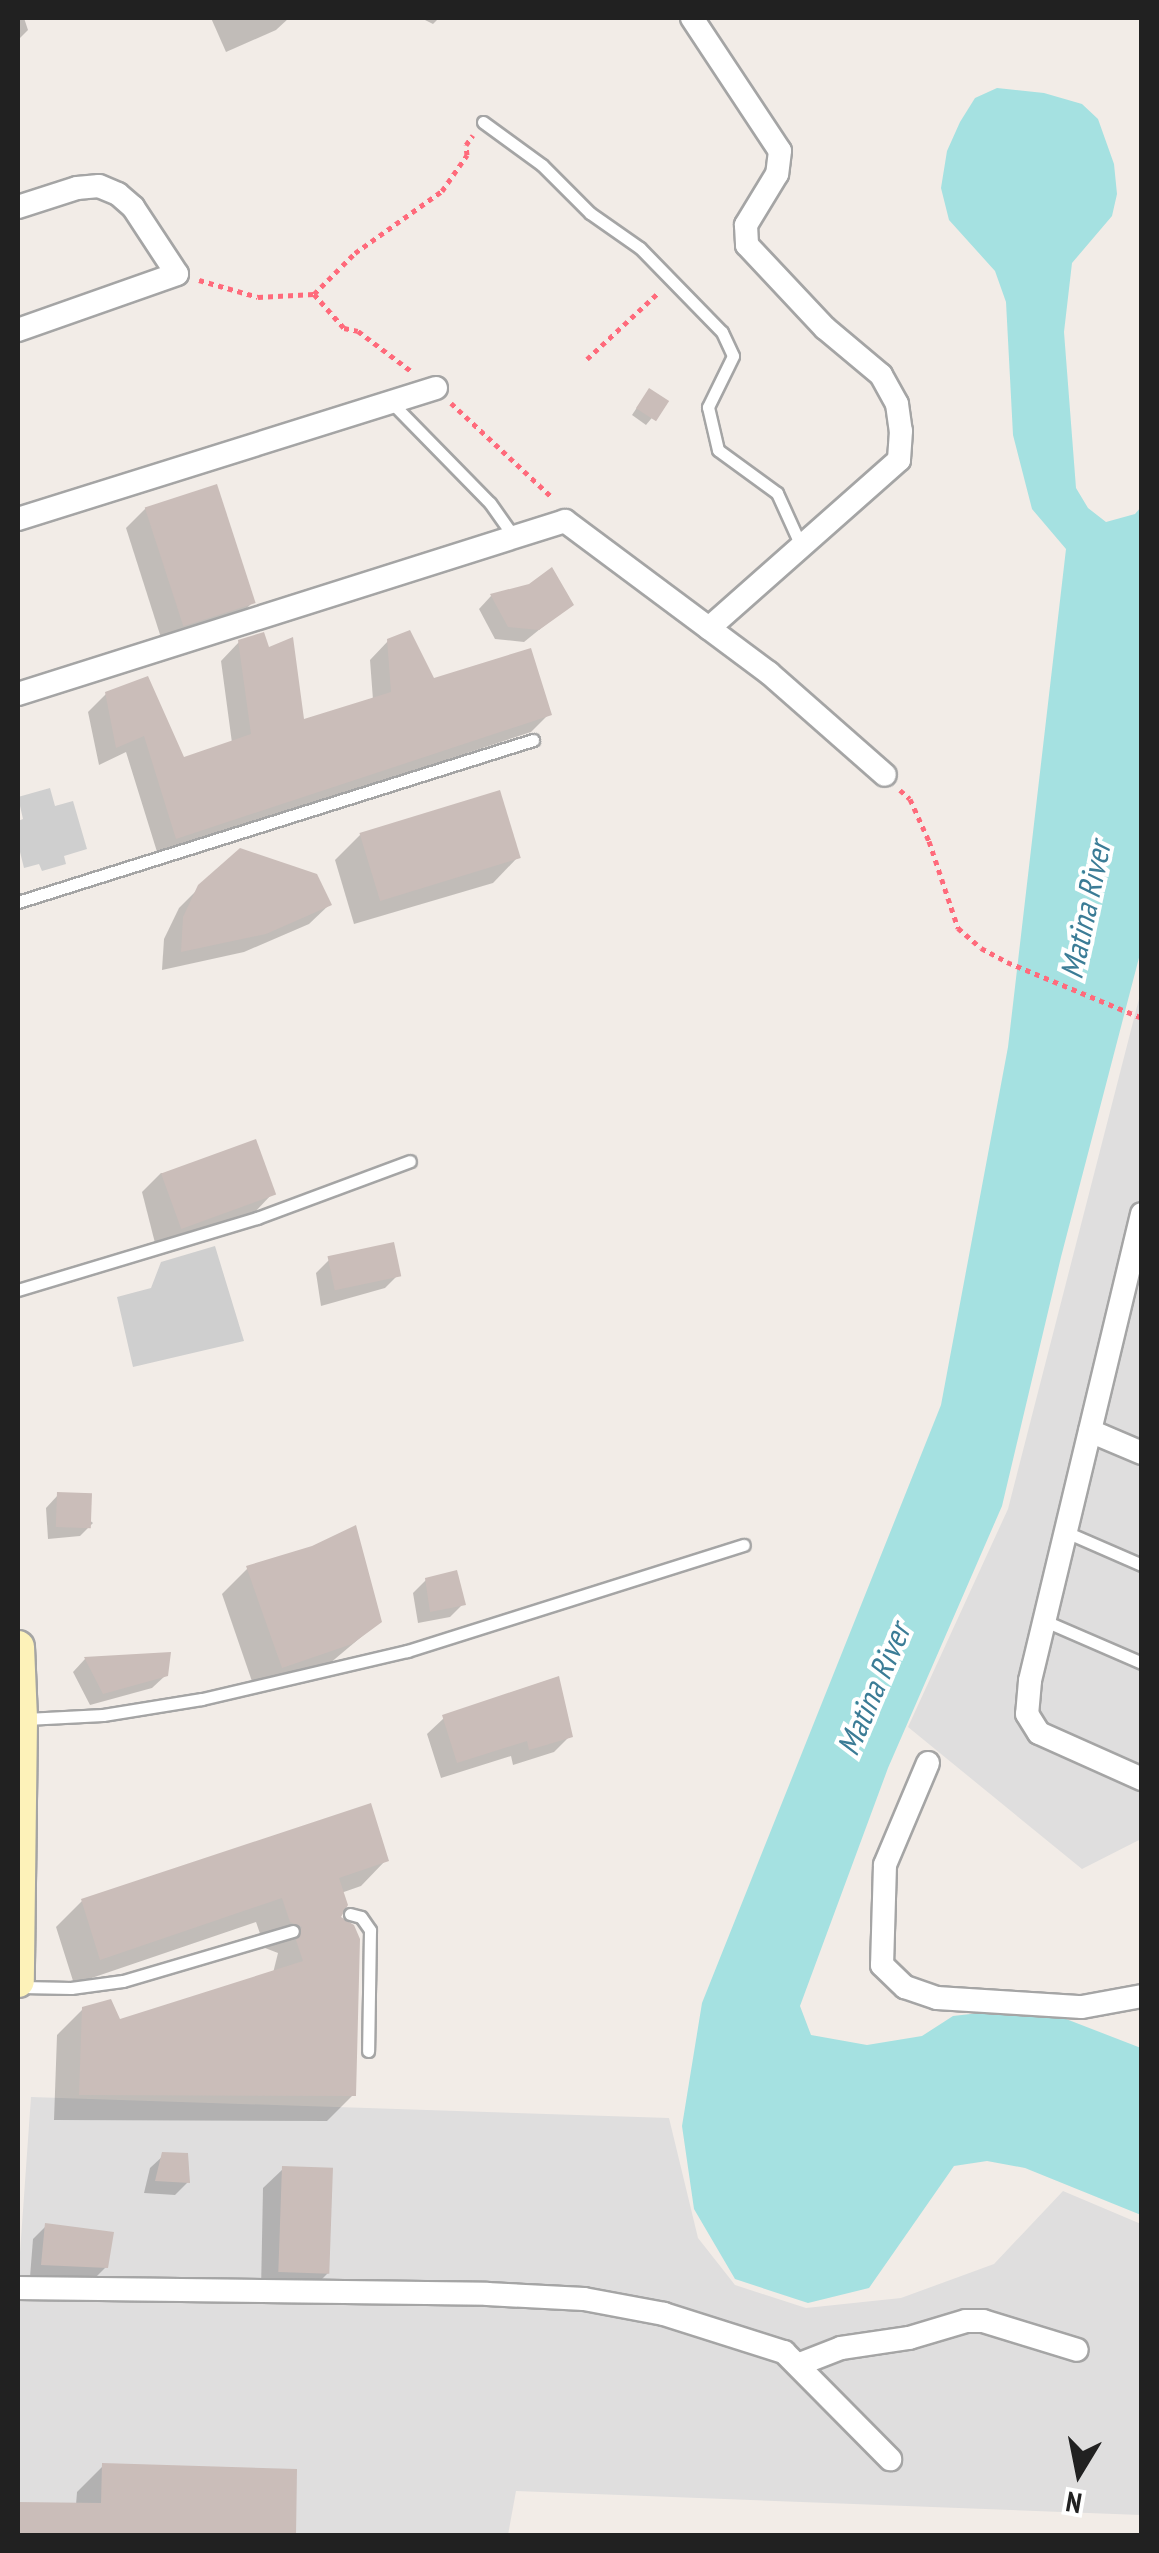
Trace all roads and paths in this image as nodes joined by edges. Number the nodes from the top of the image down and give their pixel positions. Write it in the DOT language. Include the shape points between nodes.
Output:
graph roads {
  1 [pos="692,18"];
  2 [pos="483,122"];
  3 [pos="18,206"];
  4 [pos="177,274"];
  5 [pos="672,279"];
  6 [pos="314,294"];
  7 [pos="18,330"];
  8 [pos="587,359"];
  9 [pos="436,388"];
  10 [pos="391,402"];
  11 [pos="18,519"];
  12 [pos="564,522"];
  13 [pos="514,537"];
  14 [pos="801,546"];
  15 [pos="709,628"];
  16 [pos="18,694"];
  17 [pos="532,740"];
  18 [pos="886,774"];
  19 [pos="18,902"];
  20 [pos="1142,1018"];
  21 [pos="410,1160"];
  22 [pos="1142,1214"];
  23 [pos="18,1290"];
  24 [pos="1090,1430"];
  25 [pos="1142,1453"];
  26 [pos="1066,1532"];
  27 [pos="744,1546"];
  28 [pos="1142,1564"];
  29 [pos="1045,1620"];
  30 [pos="18,1647"];
  31 [pos="1142,1664"];
  32 [pos="19,1720"];
  33 [pos="928,1763"];
  34 [pos="1142,1779"];
  35 [pos="350,1914"];
  36 [pos="293,1931"];
  37 [pos="18,1984"];
  38 [pos="1142,1996"];
  39 [pos="368,2050"];
  40 [pos="18,2288"];
  41 [pos="1077,2350"];
  42 [pos="800,2364"];
  43 [pos="890,2459"];
  1 -- 14 [label="street" via="780,152 777,174 746,225 751,252 881,375 897,404 899,460"];
  2 -- 5 [label="lane"];
  2 -- 6 [label="path" via="442,190 355,252"];
  3 -- 4 [label="street" via="77,188 99,186 118,194"];
  4 -- 6 [label="path" via="258,297"];
  4 -- 7 [label="street"];
  5 -- 8 [label="path"];
  5 -- 14 [label="lane" via="722,332 734,356 708,407 718,450 777,493"];
  6 -- 9 [label="path" via="344,328 358,330"];
  9 -- 10 [label="street"];
  9 -- 12 [label="path" via="563,507"];
  10 -- 11 [label="street"];
  10 -- 13 [label="lane" via="490,503"];
  12 -- 13 [label="street"];
  12 -- 15 [label="street"];
  13 -- 16 [label="street"];
  14 -- 15 [label="street"];
  15 -- 18 [label="street"];
  17 -- 19 [label="lane"];
  18 -- 20 [label="path" via="910,799 958,928 1007,962"];
  21 -- 23 [label="lane" via="274,1213"];
  22 -- 24 [label="street"];
  24 -- 25 [label="street"];
  24 -- 26 [label="street"];
  26 -- 28 [label="lane"];
  26 -- 29 [label="street"];
  27 -- 32 [label="lane" via="370,1660 202,1699 102,1716"];
  29 -- 31 [label="lane"];
  29 -- 34 [label="street" via="1028,1702 1031,1724"];
  30 -- 32 [label="main road"];
  32 -- 37 [label="main road"];
  33 -- 38 [label="street" via="885,1865 882,1965 906,1987 937,1998 1082,2007"];
  35 -- 39 [label="lane" via="370,1930"];
  36 -- 37 [label="lane" via="122,1981 71,1988"];
  40 -- 42 [label="street" via="584,2299 759,2342"];
  41 -- 42 [label="street" via="966,2321 841,2348"];
  42 -- 43 [label="street"];
}
